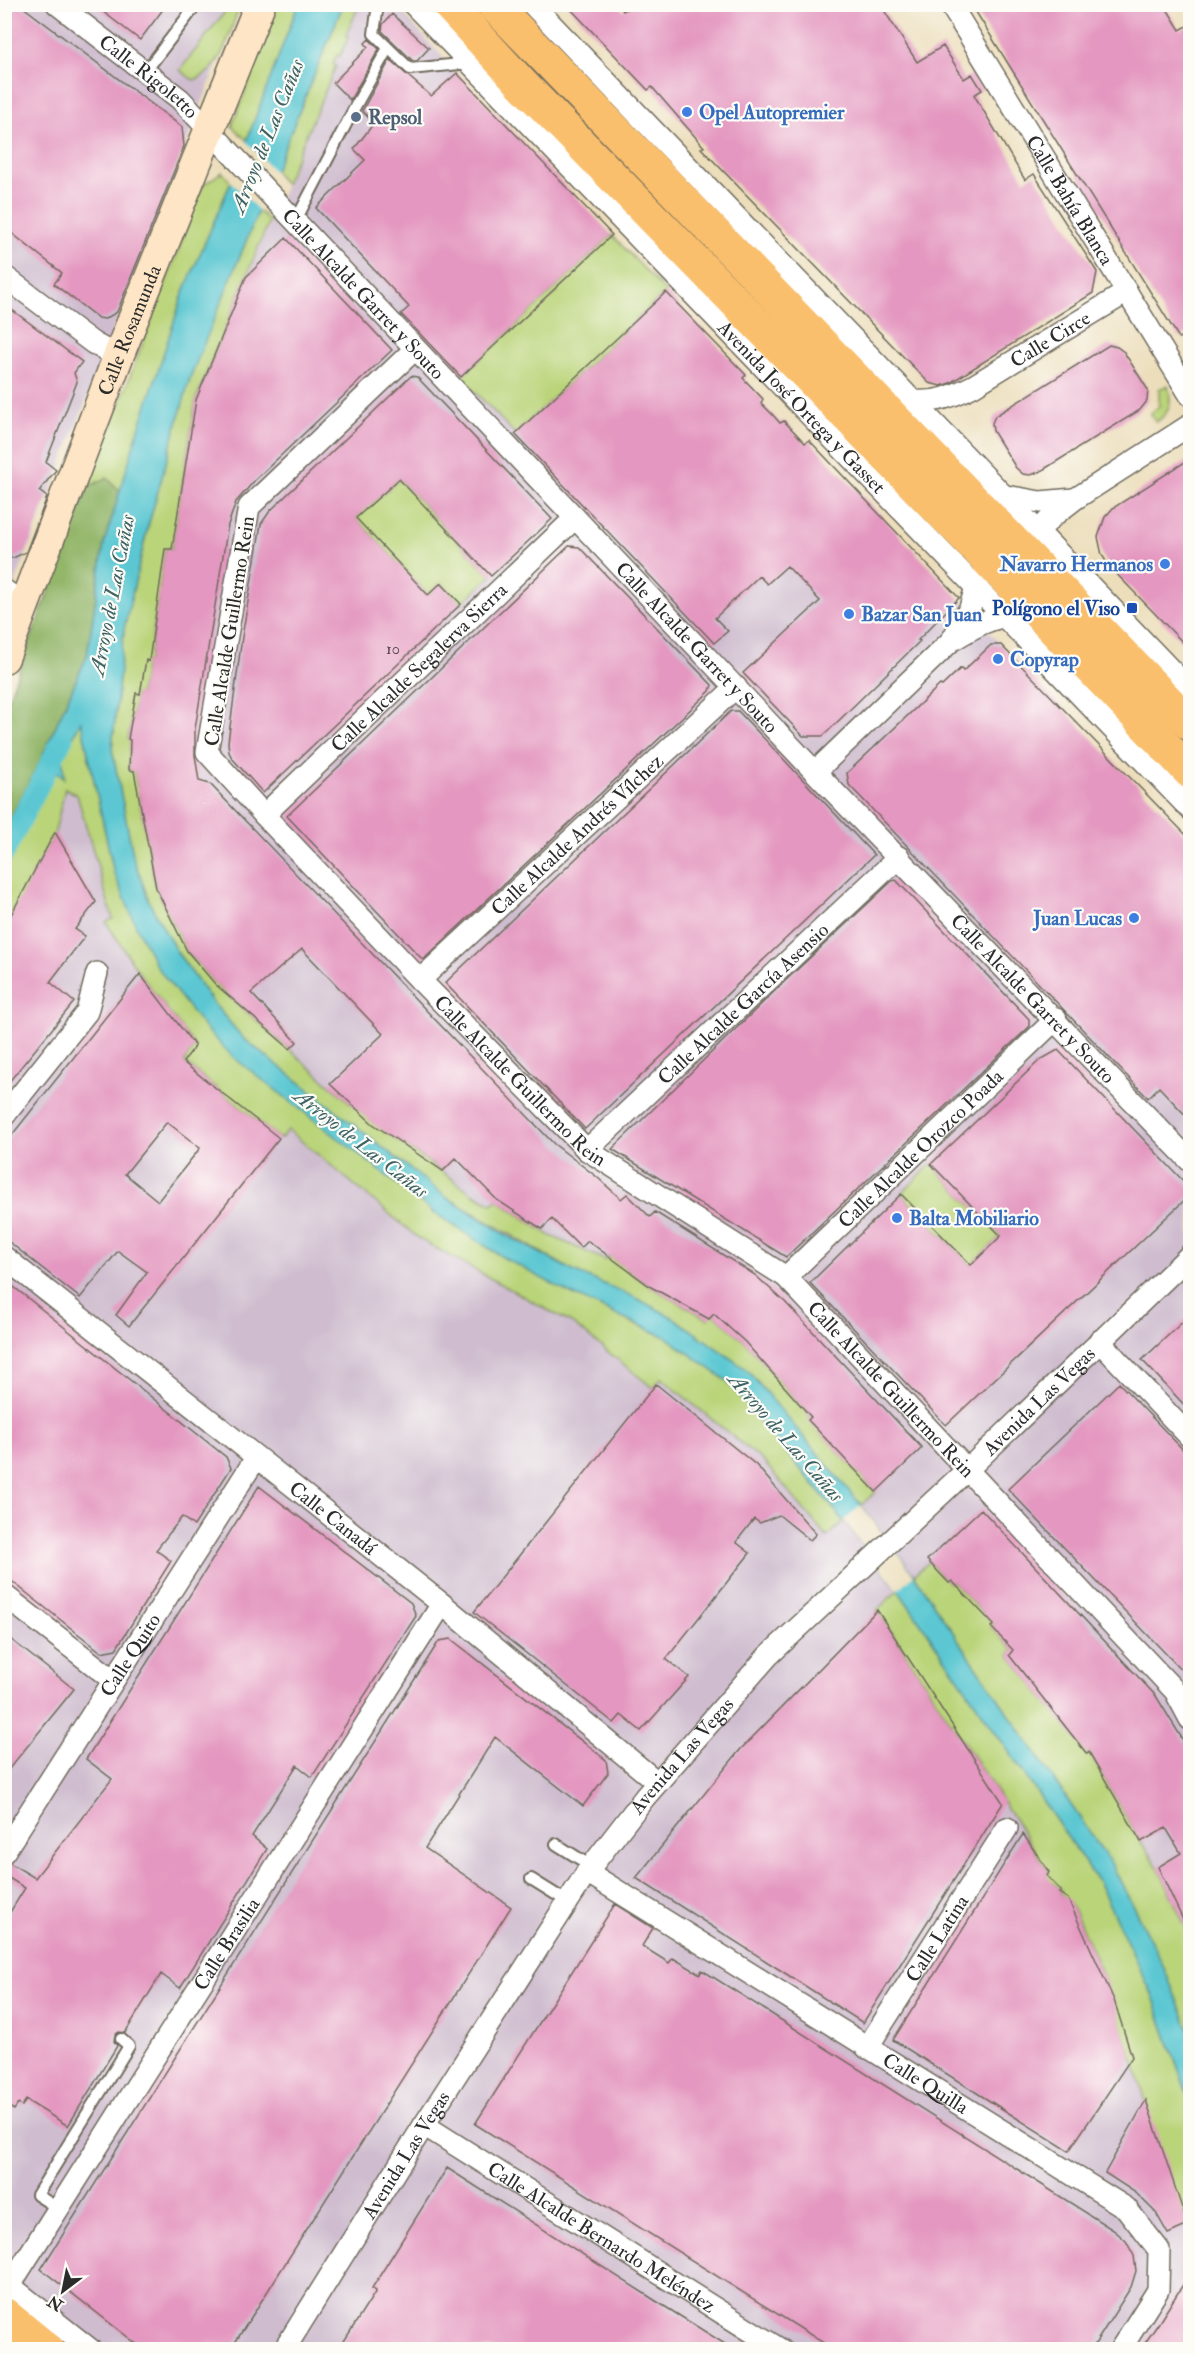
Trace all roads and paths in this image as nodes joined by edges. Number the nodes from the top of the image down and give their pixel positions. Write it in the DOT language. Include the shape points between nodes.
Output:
graph roads {
  1 [pos="57,4"];
  2 [pos="197,4"];
  3 [pos="260,4"];
  4 [pos="378,4"];
  5 [pos="413,4"];
  6 [pos="448,4"];
  7 [pos="493,4"];
  8 [pos="532,4"];
  9 [pos="950,4"];
  10 [pos="388,48"];
  11 [pos="471,63"];
  12 [pos="145,72"];
  13 [pos="216,138"];
  14 [pos="295,222"];
  15 [pos="4,276"];
  16 [pos="1127,292"];
  17 [pos="415,349"];
  18 [pos="118,357"];
  19 [pos="973,386"];
  20 [pos="1191,395"];
  21 [pos="914,401"];
  22 [pos="1191,425"];
  23 [pos="949,437"];
  24 [pos="1006,496"];
  25 [pos="1075,499"];
  26 [pos="575,518"];
  27 [pos="948,520"];
  28 [pos="1030,539"];
  29 [pos="976,548"];
  30 [pos="976,590"];
  31 [pos="14,598"];
  32 [pos="1022,609"];
  33 [pos="951,641"];
  34 [pos="4,658"];
  35 [pos="735,687"];
  36 [pos="1191,690"];
  37 [pos="1191,724"];
  38 [pos="815,772"];
  39 [pos="1191,772"];
  40 [pos="1191,809"];
  41 [pos="264,815"];
  42 [pos="899,857"];
  43 [pos="97,973"];
  44 [pos="420,980"];
  45 [pos="1056,1019"];
  46 [pos="4,1116"];
  47 [pos="587,1150"];
  48 [pos="1191,1161"];
  49 [pos="1191,1255"];
  50 [pos="4,1257"];
  51 [pos="786,1277"];
  52 [pos="1099,1341"];
  53 [pos="1191,1437"];
  54 [pos="256,1458"];
  55 [pos="969,1469"];
  56 [pos="4,1595"];
  57 [pos="442,1604"];
  58 [pos="113,1680"];
  59 [pos="1191,1719"];
  60 [pos="657,1782"];
  61 [pos="1007,1828"];
  62 [pos="556,1844"];
  63 [pos="4,1852"];
  64 [pos="589,1869"];
  65 [pos="531,1879"];
  66 [pos="568,1902"];
  67 [pos="121,2039"];
  68 [pos="867,2048"];
  69 [pos="424,2125"];
  70 [pos="59,2209"];
  71 [pos="6,2293"];
  72 [pos="48,2349"];
  73 [pos="90,2349"];
  74 [pos="284,2349"];
  75 [pos="781,2349"];
  76 [pos="1120,2349"];
  1 -- 12 [label="street, Calle Rigoletto"];
  2 -- 12 [label="lane"];
  3 -- 13 [label="main road, Calle Rosamunda"];
  4 -- 10 [label="lane" via="374,34"];
  5 -- 11 [label="street, Avenida José Ortega y Gasset"];
  6 -- 27 [label="main road, Avenida José Ortega y Gasset"];
  7 -- 28 [label="main road" via="883,410"];
  8 -- 21 [label="street"];
  9 -- 16 [label="street, Calle Bahía Blanca"];
  10 -- 11 [label="lane" via="410,69"];
  10 -- 14 [label="lane"];
  11 -- 30 [label="street, Avenida José Ortega y Gasset"];
  12 -- 13 [label="street, Calle Rigoletto" via="180,99"];
  13 -- 14 [label="street, Calle Alcalde Garret y Souto"];
  13 -- 18 [label="main road, Calle Rosamunda"];
  14 -- 17 [label="street, Calle Alcalde Garret y Souto"];
  15 -- 18 [label="street" via="93,344"];
  16 -- 19 [label="street, Calle Circe"];
  16 -- 20 [label="street, Calle Bahía Blanca"];
  17 -- 26 [label="street, Calle Alcalde Garret y Souto"];
  17 -- 41 [label="street, Calle Alcalde Guillermo Rein" via="249,507 207,752"];
  18 -- 31 [label="main road, Calle Rosamunda"];
  19 -- 21 [label="street, Calle Circe" via="935,402"];
  19 -- 23 [label="street, Calle Circe" via="955,405 948,421"];
  21 -- 23 [label="street"];
  22 -- 25 [label="street"];
  23 -- 24 [label="street"];
  24 -- 25 [label="street" via="1040,502"];
  24 -- 28 [label="street"];
  25 -- 28 [label="street"];
  26 -- 35 [label="street, Calle Alcalde Garret y Souto"];
  26 -- 41 [label="street, Calle Alcalde Segalerva Sierra"];
  27 -- 28 [label="street"];
  27 -- 29 [label="main road, Avenida José Ortega y Gasset"];
  28 -- 32 [label="street"];
  28 -- 36 [label="street"];
  28 -- 37 [label="main road"];
  29 -- 30 [label="street"];
  29 -- 32 [label="main road, Avenida José Ortega y Gasset"];
  30 -- 32 [label="street, Avenida José Ortega y Gasset"];
  30 -- 33 [label="street"];
  31 -- 34 [label="main road, Calle Rosamunda"];
  32 -- 33 [label="street" via="973,627"];
  32 -- 39 [label="main road, Avenida José Ortega y Gasset"];
  32 -- 40 [label="street, Avenida José Ortega y Gasset"];
  33 -- 38 [label="street"];
  35 -- 38 [label="street, Calle Alcalde Garret y Souto"];
  35 -- 44 [label="street, Calle Alcalde Andrés Vílchez"];
  38 -- 42 [label="street, Calle Alcalde Garret y Souto"];
  41 -- 44 [label="street, Calle Alcalde Guillermo Rein"];
  42 -- 45 [label="street, Calle Alcalde Garret y Souto"];
  42 -- 47 [label="street, Calle Alcalde García Asensio"];
  43 -- 46 [label="street" via="87,1012"];
  44 -- 47 [label="street, Calle Alcalde Guillermo Rein"];
  45 -- 48 [label="street, Calle Alcalde Garret y Souto"];
  45 -- 51 [label="street, Calle Alcalde Orozco Poada"];
  47 -- 51 [label="street, Calle Alcalde Guillermo Rein"];
  49 -- 52 [label="street, Avenida Las Vegas"];
  50 -- 54 [label="street, Calle Canadá"];
  51 -- 55 [label="street, Calle Alcalde Guillermo Rein"];
  52 -- 53 [label="street"];
  52 -- 55 [label="street, Avenida Las Vegas"];
  54 -- 57 [label="street, Calle Canadá"];
  54 -- 58 [label="street, Calle Quito"];
  55 -- 59 [label="street, Calle Alcalde Guillermo Rein" via="1175,1691"];
  55 -- 60 [label="street, Avenida Las Vegas" via="768,1656"];
  56 -- 58 [label="street"];
  57 -- 60 [label="street, Calle Canadá"];
  57 -- 70 [label="street, Calle Brasilia"];
  58 -- 63 [label="street, Calle Quito"];
  60 -- 64 [label="street, Avenida Las Vegas"];
  61 -- 68 [label="street, Calle Latina"];
  62 -- 64 [label="lane"];
  64 -- 66 [label="street, Avenida Las Vegas"];
  64 -- 68 [label="street, Calle Quilla"];
  65 -- 66 [label="lane"];
  66 -- 69 [label="street, Avenida Las Vegas"];
  67 -- 70 [label="lane" via="129,2046 37,2196"];
  68 -- 76 [label="street, Calle Quilla" via="1126,2208 1159,2250 1158,2290"];
  69 -- 74 [label="street, Avenida Las Vegas"];
  69 -- 75 [label="street, Calle Alcalde Bernardo Meléndez"];
  70 -- 71 [label="street, Calle Brasilia"];
  71 -- 72 [label="main road"];
  71 -- 73 [label="street"];
}
